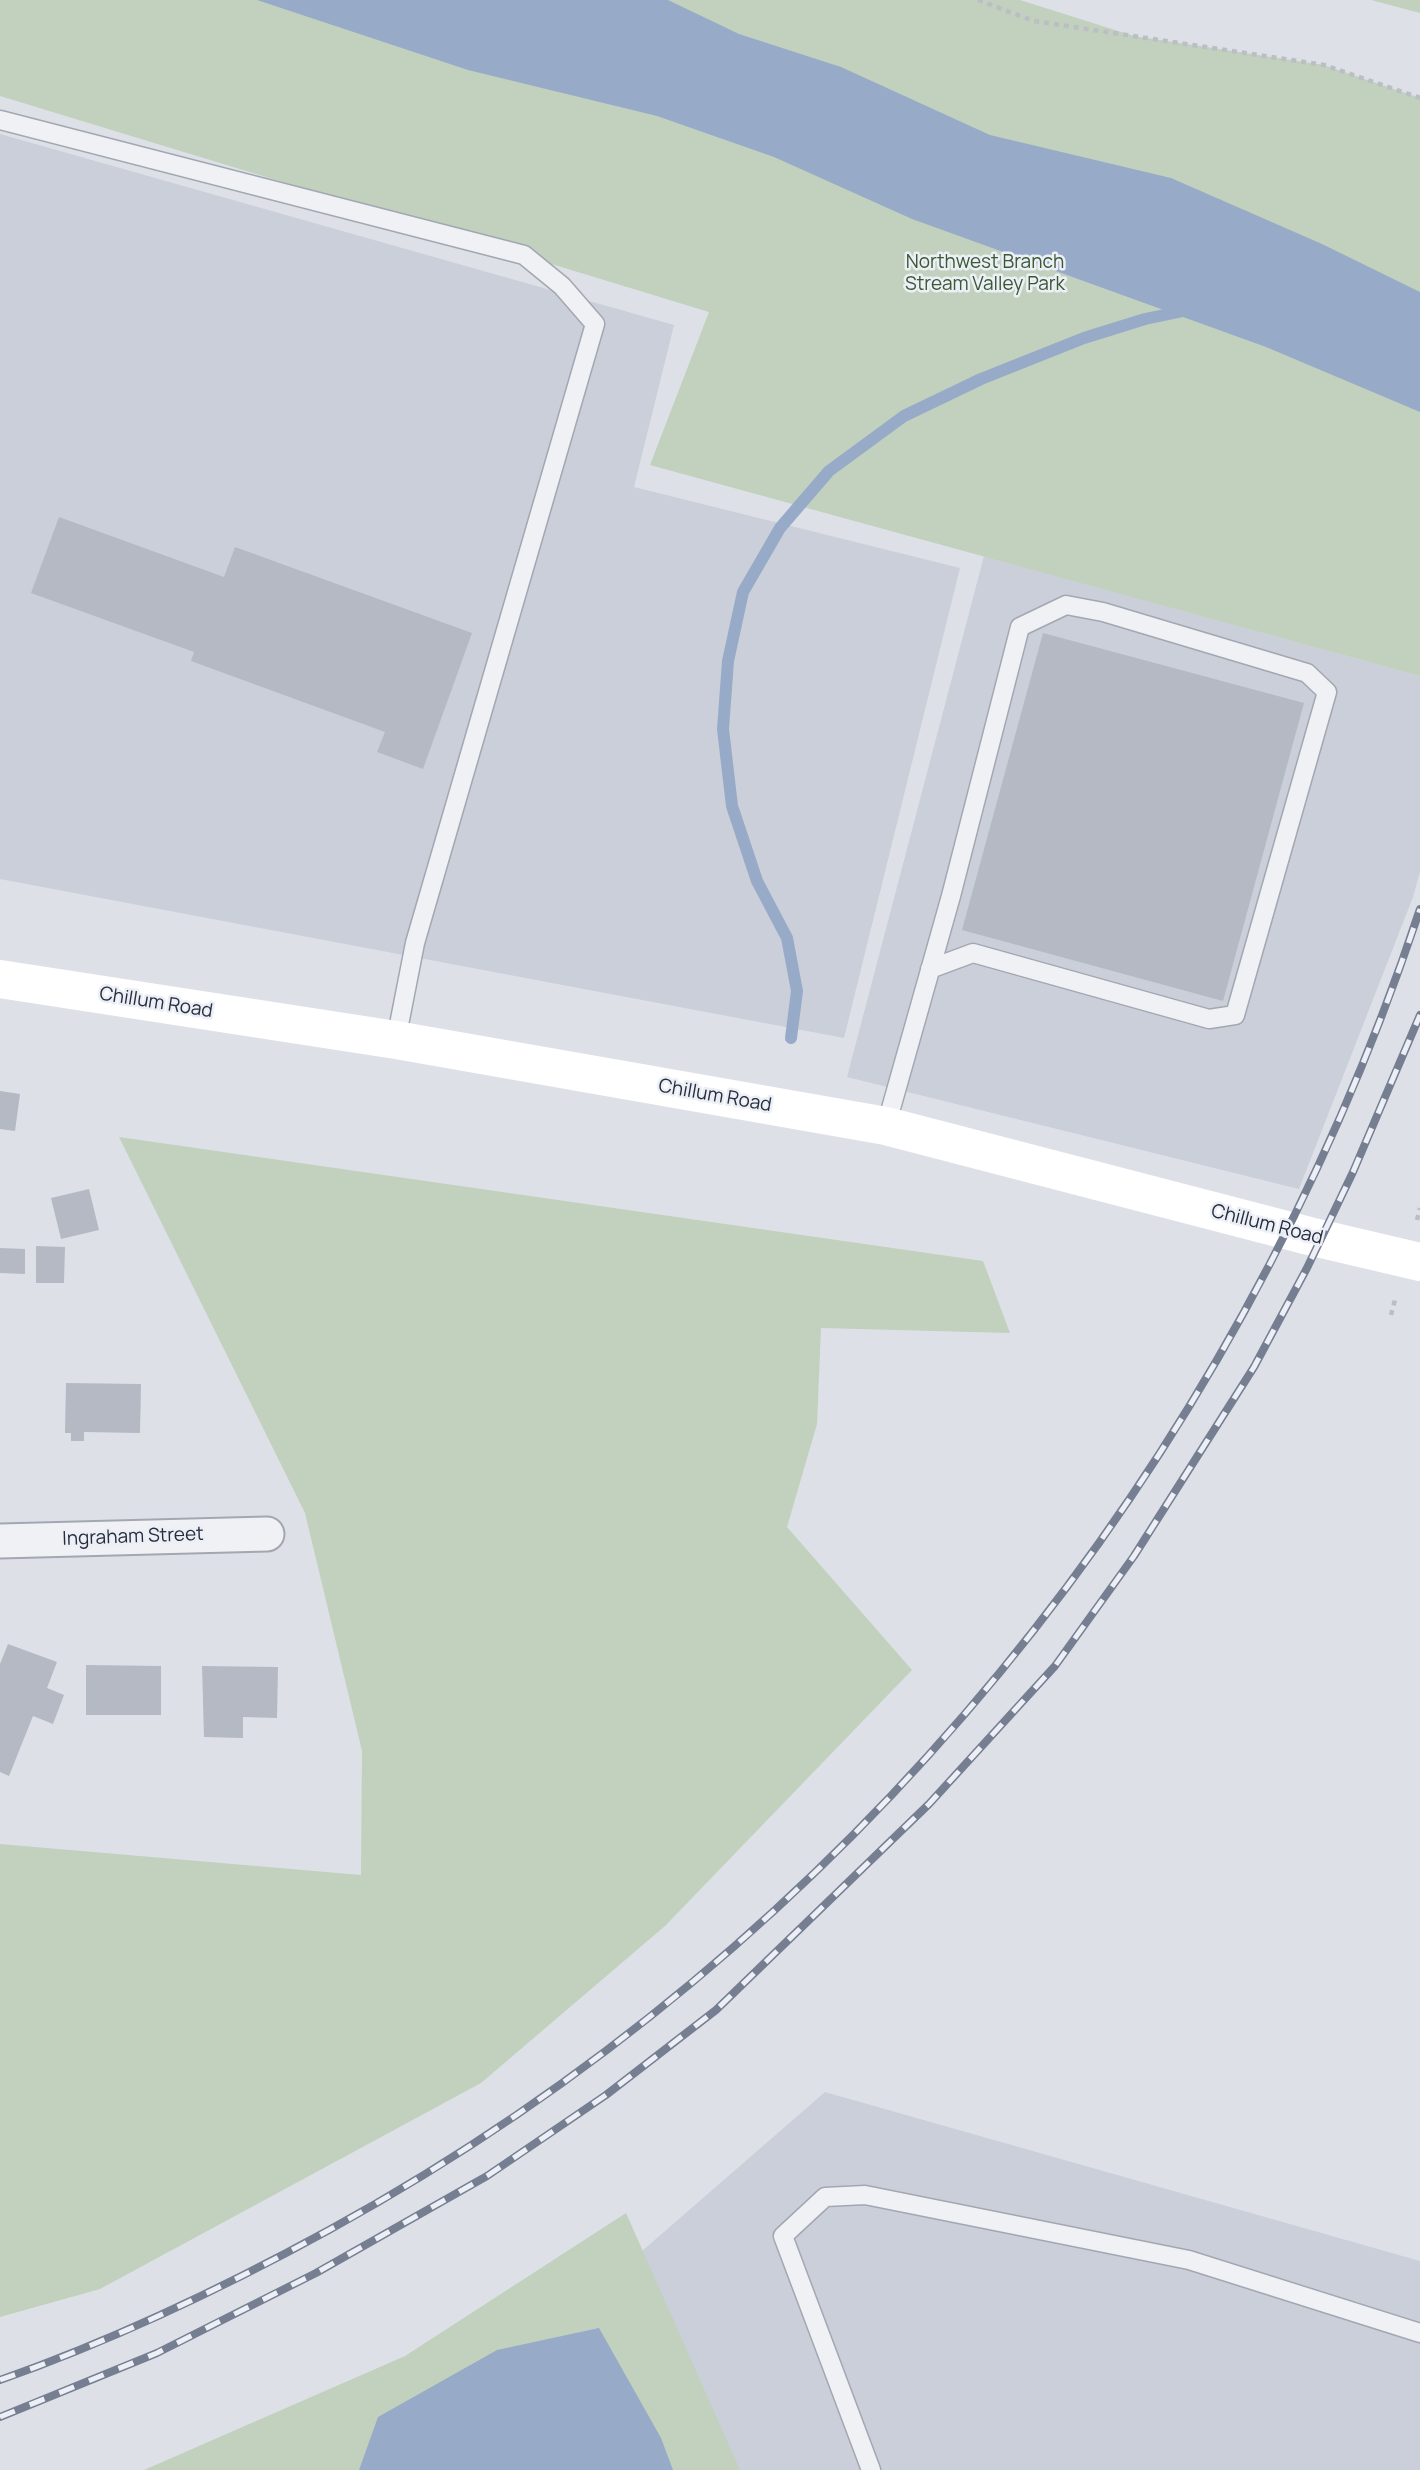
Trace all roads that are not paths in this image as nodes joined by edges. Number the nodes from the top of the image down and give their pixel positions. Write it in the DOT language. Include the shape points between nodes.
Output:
graph roads {
  1 [pos="0,120"];
  2 [pos="930,969"];
  3 [pos="0,979"];
  4 [pos="396,1040"];
  5 [pos="886,1126"];
  6 [pos="1420,1262"];
  7 [pos="267,1534"];
  8 [pos="0,1541"];
  9 [pos="1420,2333"];
  10 [pos="871,2470"];
  1 -- 4 [label="lane" via="524,255 562,286 595,324 415,943"];
  2 -- 2 [label="lane" via="1020,627 1066,604 1307,673 1327,692 1235,1015 1209,1019 973,953"];
  2 -- 5 [label="lane"];
  3 -- 4 [label="main road, Chillum Road"];
  4 -- 5 [label="main road, Chillum Road"];
  5 -- 6 [label="main road, Chillum Road"];
  7 -- 8 [label="street, Ingraham Street"];
  9 -- 10 [label="lane" via="1189,2260 865,2195 825,2197 783,2236"];
}
